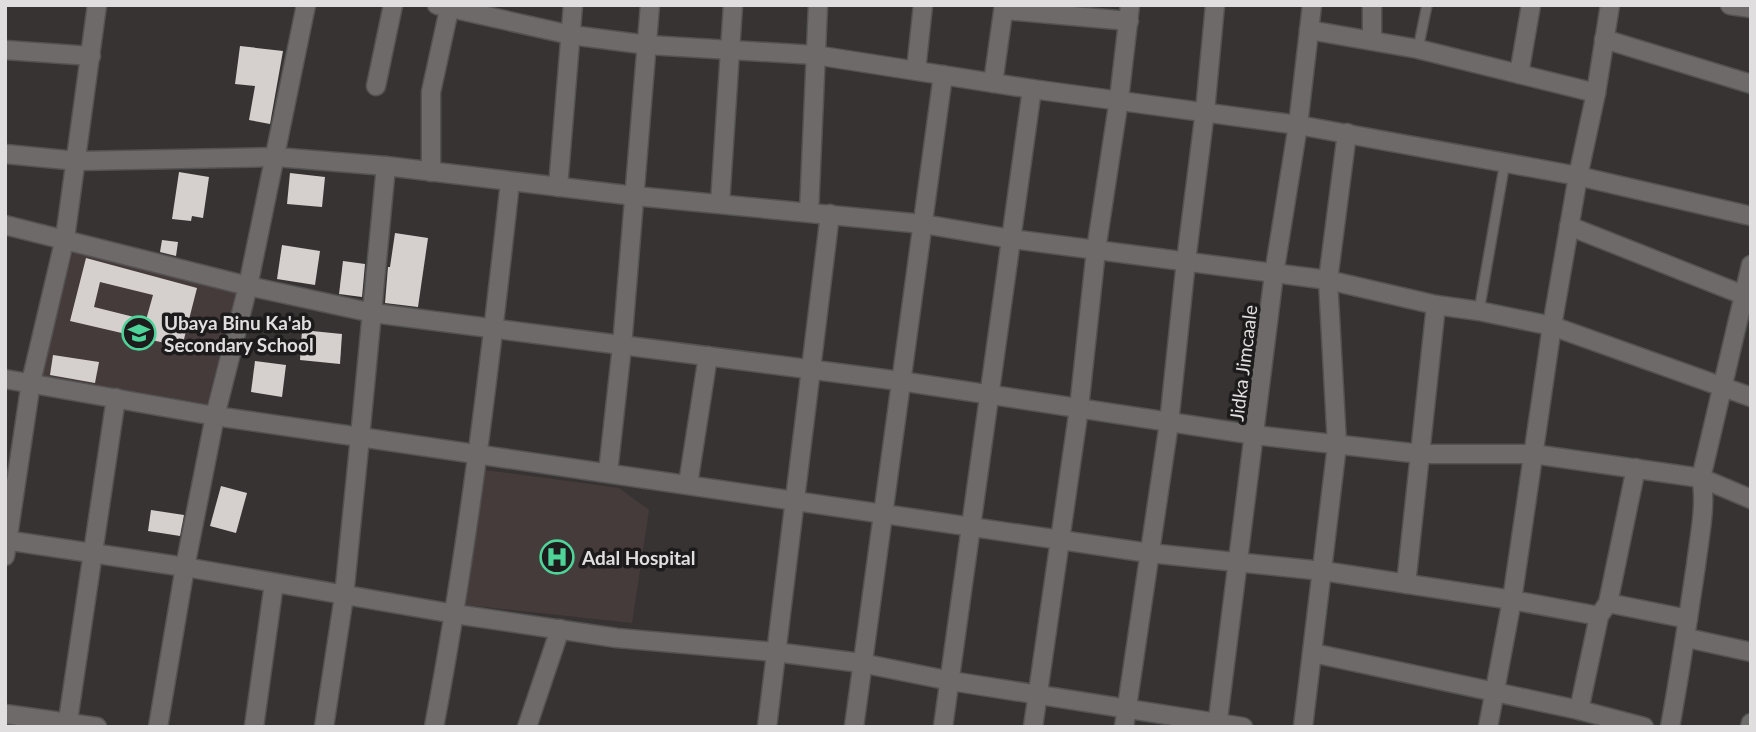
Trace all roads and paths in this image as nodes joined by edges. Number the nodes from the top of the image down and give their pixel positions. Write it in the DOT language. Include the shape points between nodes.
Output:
graph roads {
  1 [pos="97,5"];
  2 [pos="306,5"];
  3 [pos="393,5"];
  4 [pos="573,5"];
  5 [pos="650,5"];
  6 [pos="733,5"];
  7 [pos="818,5"];
  8 [pos="923,5"];
  9 [pos="1215,5"];
  10 [pos="1312,5"];
  11 [pos="1372,5"];
  12 [pos="1427,5"];
  13 [pos="1531,5"];
  14 [pos="1610,5"];
  15 [pos="1730,5"];
  16 [pos="445,6"];
  17 [pos="1004,8"];
  18 [pos="1751,8"];
  19 [pos="1129,13"];
  20 [pos="1308,30"];
  21 [pos="571,35"];
  22 [pos="1372,40"];
  23 [pos="1604,40"];
  24 [pos="648,46"];
  25 [pos="1418,49"];
  26 [pos="5,50"];
  27 [pos="730,52"];
  28 [pos="91,55"];
  29 [pos="815,55"];
  30 [pos="916,70"];
  31 [pos="1519,74"];
  32 [pos="943,75"];
  33 [pos="993,83"];
  34 [pos="1751,84"];
  35 [pos="376,86"];
  36 [pos="1032,89"];
  37 [pos="1596,93"];
  38 [pos="1119,99"];
  39 [pos="1205,111"];
  40 [pos="1298,124"];
  41 [pos="1347,133"];
  42 [pos="5,154"];
  43 [pos="276,158"];
  44 [pos="77,161"];
  45 [pos="1505,162"];
  46 [pos="386,166"];
  47 [pos="430,172"];
  48 [pos="1578,177"];
  49 [pos="510,182"];
  50 [pos="558,187"];
  51 [pos="635,196"];
  52 [pos="720,203"];
  53 [pos="809,212"];
  54 [pos="830,214"];
  55 [pos="1751,216"];
  56 [pos="923,223"];
  57 [pos="5,225"];
  58 [pos="1569,226"];
  59 [pos="65,238"];
  60 [pos="1012,239"];
  61 [pos="1096,250"];
  62 [pos="1186,261"];
  63 [pos="1751,265"];
  64 [pos="1274,274"];
  65 [pos="1328,280"];
  66 [pos="248,286"];
  67 [pos="1748,296"];
  68 [pos="1436,305"];
  69 [pos="1479,311"];
  70 [pos="373,313"];
  71 [pos="1552,326"];
  72 [pos="494,328"];
  73 [pos="622,346"];
  74 [pos="708,356"];
  75 [pos="812,370"];
  76 [pos="5,379"];
  77 [pos="900,381"];
  78 [pos="31,383"];
  79 [pos="1723,386"];
  80 [pos="990,396"];
  81 [pos="1751,397"];
  82 [pos="116,398"];
  83 [pos="1079,408"];
  84 [pos="215,416"];
  85 [pos="1169,423"];
  86 [pos="1255,435"];
  87 [pos="360,437"];
  88 [pos="1337,445"];
  89 [pos="477,454"];
  90 [pos="1421,454"];
  91 [pos="1533,454"];
  92 [pos="1636,468"];
  93 [pos="608,472"];
  94 [pos="1701,478"];
  95 [pos="688,484"];
  96 [pos="795,499"];
  97 [pos="1751,499"];
  98 [pos="884,514"];
  99 [pos="970,527"];
  100 [pos="1060,540"];
  101 [pos="6,545"];
  102 [pos="1149,553"];
  103 [pos="92,555"];
  104 [pos="1237,563"];
  105 [pos="185,567"];
  106 [pos="1323,571"];
  107 [pos="274,583"];
  108 [pos="1406,583"];
  109 [pos="344,596"];
  110 [pos="1512,600"];
  111 [pos="1603,610"];
  112 [pos="455,614"];
  113 [pos="560,629"];
  114 [pos="1687,629"];
  115 [pos="775,652"];
  116 [pos="1751,652"];
  117 [pos="1313,653"];
  118 [pos="861,663"];
  119 [pos="951,681"];
  120 [pos="1495,692"];
  121 [pos="1038,694"];
  122 [pos="1127,708"];
  123 [pos="5,714"];
  124 [pos="1587,717"];
  125 [pos="68,724"];
  126 [pos="1218,724"];
  127 [pos="97,727"];
  128 [pos="158,727"];
  129 [pos="254,727"];
  130 [pos="324,727"];
  131 [pos="433,727"];
  132 [pos="527,727"];
  133 [pos="767,727"];
  134 [pos="853,727"];
  135 [pos="943,727"];
  136 [pos="1033,727"];
  137 [pos="1124,727"];
  138 [pos="1243,727"];
  139 [pos="1303,727"];
  140 [pos="1488,727"];
  141 [pos="1644,727"];
  142 [pos="1670,727"];
  1 -- 28 [label="street"];
  2 -- 43 [label="street"];
  3 -- 35 [label="street"];
  4 -- 21 [label="street"];
  5 -- 24 [label="street"];
  6 -- 27 [label="street"];
  7 -- 29 [label="street"];
  8 -- 30 [label="street"];
  9 -- 39 [label="street"];
  10 -- 20 [label="street, Jidka Jimcaale"];
  11 -- 22 [label="street"];
  12 -- 25 [label="lane"];
  13 -- 31 [label="street"];
  14 -- 23 [label="street"];
  15 -- 18 [label="street"];
  16 -- 21 [label="street"];
  16 -- 47 [label="street" via="431,92"];
  17 -- 19 [label="street"];
  17 -- 33 [label="street"];
  19 -- 38 [label="street"];
  20 -- 22 [label="street"];
  20 -- 40 [label="street, Jidka Jimcaale"];
  21 -- 24 [label="street"];
  21 -- 50 [label="street"];
  22 -- 25 [label="street"];
  23 -- 34 [label="street"];
  23 -- 37 [label="street"];
  24 -- 27 [label="street"];
  24 -- 51 [label="street"];
  25 -- 31 [label="street"];
  26 -- 28 [label="street"];
  27 -- 29 [label="street"];
  27 -- 52 [label="street"];
  28 -- 44 [label="street"];
  29 -- 30 [label="street"];
  29 -- 53 [label="street"];
  30 -- 32 [label="street"];
  31 -- 37 [label="street"];
  32 -- 33 [label="street"];
  32 -- 56 [label="street"];
  33 -- 36 [label="street"];
  36 -- 38 [label="street"];
  36 -- 60 [label="street"];
  37 -- 48 [label="street"];
  38 -- 39 [label="street"];
  38 -- 61 [label="street"];
  39 -- 40 [label="street"];
  39 -- 62 [label="street"];
  40 -- 41 [label="street"];
  40 -- 64 [label="street, Jidka Jimcaale"];
  41 -- 45 [label="street"];
  41 -- 65 [label="street"];
  42 -- 44 [label="street"];
  43 -- 44 [label="street"];
  43 -- 46 [label="street"];
  43 -- 66 [label="street"];
  44 -- 59 [label="street"];
  45 -- 48 [label="street"];
  45 -- 69 [label="lane"];
  46 -- 47 [label="street"];
  46 -- 70 [label="street"];
  47 -- 49 [label="street"];
  48 -- 55 [label="street"];
  48 -- 58 [label="street"];
  49 -- 50 [label="street"];
  49 -- 72 [label="street"];
  50 -- 51 [label="street"];
  51 -- 52 [label="street"];
  51 -- 73 [label="street"];
  52 -- 53 [label="street"];
  53 -- 54 [label="street"];
  54 -- 56 [label="street"];
  54 -- 75 [label="street"];
  56 -- 60 [label="street"];
  56 -- 77 [label="street"];
  57 -- 59 [label="street"];
  58 -- 67 [label="street"];
  58 -- 71 [label="street"];
  59 -- 66 [label="street"];
  59 -- 78 [label="street"];
  60 -- 61 [label="street"];
  60 -- 80 [label="street"];
  61 -- 62 [label="street"];
  61 -- 83 [label="street"];
  62 -- 64 [label="street"];
  62 -- 85 [label="street"];
  63 -- 67 [label="street"];
  64 -- 65 [label="street"];
  64 -- 86 [label="street, Jidka Jimcaale"];
  65 -- 68 [label="street"];
  65 -- 88 [label="street"];
  66 -- 70 [label="street"];
  66 -- 84 [label="street"];
  67 -- 79 [label="street"];
  68 -- 69 [label="street"];
  68 -- 90 [label="street"];
  69 -- 71 [label="street"];
  70 -- 72 [label="street"];
  70 -- 87 [label="street"];
  71 -- 79 [label="street"];
  71 -- 91 [label="street"];
  72 -- 73 [label="street"];
  72 -- 89 [label="street"];
  73 -- 74 [label="street"];
  73 -- 93 [label="street"];
  74 -- 75 [label="street"];
  74 -- 95 [label="street"];
  75 -- 77 [label="street"];
  75 -- 96 [label="street"];
  76 -- 78 [label="street"];
  77 -- 80 [label="street"];
  77 -- 98 [label="street"];
  78 -- 82 [label="street"];
  78 -- 101 [label="street"];
  79 -- 81 [label="street"];
  79 -- 94 [label="street"];
  80 -- 83 [label="street"];
  80 -- 99 [label="street"];
  82 -- 84 [label="street"];
  82 -- 103 [label="street"];
  83 -- 85 [label="street"];
  83 -- 100 [label="street"];
  84 -- 87 [label="street"];
  84 -- 105 [label="street"];
  85 -- 86 [label="street"];
  85 -- 102 [label="street"];
  86 -- 88 [label="street"];
  86 -- 104 [label="street, Jidka Jimcaale"];
  87 -- 89 [label="street"];
  87 -- 109 [label="street"];
  88 -- 90 [label="street"];
  88 -- 106 [label="street"];
  89 -- 93 [label="street"];
  89 -- 112 [label="street"];
  90 -- 91 [label="street"];
  90 -- 108 [label="street"];
  91 -- 92 [label="street"];
  91 -- 110 [label="street"];
  92 -- 94 [label="street"];
  92 -- 111 [label="street"];
  93 -- 95 [label="street"];
  94 -- 97 [label="street"];
  94 -- 114 [label="street" via="1704,492"];
  95 -- 96 [label="street"];
  96 -- 98 [label="street"];
  96 -- 115 [label="street"];
  98 -- 99 [label="street"];
  98 -- 118 [label="street"];
  99 -- 100 [label="street"];
  99 -- 119 [label="street"];
  100 -- 102 [label="street"];
  100 -- 121 [label="street"];
  101 -- 103 [label="street"];
  102 -- 104 [label="street"];
  102 -- 122 [label="street"];
  103 -- 105 [label="street"];
  103 -- 125 [label="street"];
  104 -- 106 [label="street"];
  104 -- 126 [label="street, Jidka Jimcaale"];
  105 -- 107 [label="street"];
  105 -- 128 [label="street"];
  106 -- 108 [label="street"];
  106 -- 117 [label="street"];
  107 -- 109 [label="street"];
  107 -- 129 [label="street"];
  108 -- 110 [label="street"];
  109 -- 112 [label="street"];
  109 -- 130 [label="street"];
  110 -- 111 [label="street"];
  110 -- 120 [label="street"];
  111 -- 114 [label="street"];
  111 -- 124 [label="street"];
  112 -- 113 [label="street"];
  112 -- 131 [label="street"];
  113 -- 115 [label="street"];
  113 -- 132 [label="street"];
  114 -- 116 [label="street"];
  114 -- 142 [label="street"];
  115 -- 118 [label="street"];
  115 -- 133 [label="street"];
  117 -- 120 [label="street"];
  117 -- 139 [label="street"];
  118 -- 119 [label="street"];
  118 -- 134 [label="street"];
  119 -- 121 [label="street"];
  119 -- 135 [label="street"];
  120 -- 124 [label="street"];
  120 -- 140 [label="street"];
  121 -- 122 [label="street"];
  121 -- 136 [label="street"];
  122 -- 126 [label="street"];
  122 -- 137 [label="street"];
  123 -- 125 [label="street"];
  124 -- 141 [label="street"];
  125 -- 127 [label="street"];
  126 -- 138 [label="street"];
}
